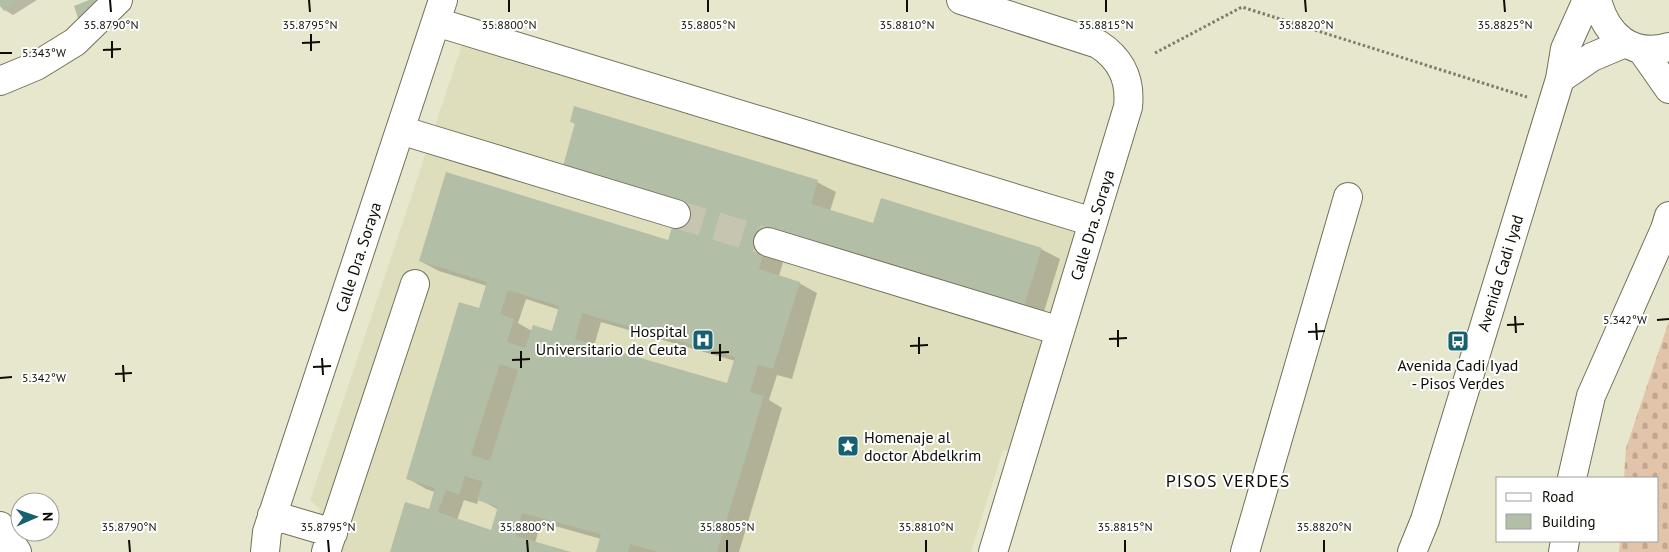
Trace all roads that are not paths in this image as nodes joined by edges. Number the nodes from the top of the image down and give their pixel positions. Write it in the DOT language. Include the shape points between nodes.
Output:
graph roads {
  1 [pos="118,0"];
  2 [pos="961,0"];
  3 [pos="1587,0"];
  4 [pos="1597,0"];
  5 [pos="439,11"];
  6 [pos="1633,46"];
  7 [pos="1669,47"];
  8 [pos="1560,79"];
  9 [pos="0,82"];
  10 [pos="1669,90"];
  11 [pos="400,130"];
  12 [pos="1348,197"];
  13 [pos="676,214"];
  14 [pos="1669,216"];
  15 [pos="1094,222"];
  16 [pos="768,242"];
  17 [pos="415,284"];
  18 [pos="1060,331"];
  19 [pos="1572,477"];
  20 [pos="272,515"];
  21 [pos="0,526"];
  22 [pos="330,542"];
  23 [pos="17,552"];
  24 [pos="265,552"];
  25 [pos="993,552"];
  26 [pos="1245,552"];
  27 [pos="1412,552"];
  1 -- 9 [label="street" via="76,42 36,66"];
  2 -- 15 [label="street, Calle Dra. Soraya" via="1098,44 1121,65 1128,85 1128,107"];
  3 -- 8 [label="street, Avenida Cadi Iyad" via="1565,49"];
  4 -- 6 [label="street" via="1601,17 1611,32"];
  5 -- 11 [label="street, Calle Dra. Soraya"];
  5 -- 15 [label="street"];
  6 -- 7 [label="street" via="1659,50"];
  6 -- 8 [label="street" via="1592,57"];
  6 -- 10 [label="street"];
  8 -- 27 [label="street, Avenida Cadi Iyad" via="1425,520"];
  11 -- 13 [label="street"];
  11 -- 20 [label="street, Calle Dra. Soraya"];
  12 -- 26 [label="street"];
  14 -- 19 [label="street" via="1591,396"];
  15 -- 18 [label="street, Calle Dra. Soraya"];
  16 -- 18 [label="street"];
  17 -- 22 [label="street"];
  18 -- 25 [label="street, Calle Dra. Soraya"];
  20 -- 22 [label="street"];
  20 -- 24 [label="street, Calle Dra. Soraya"];
  21 -- 23 [label="street"];
}
